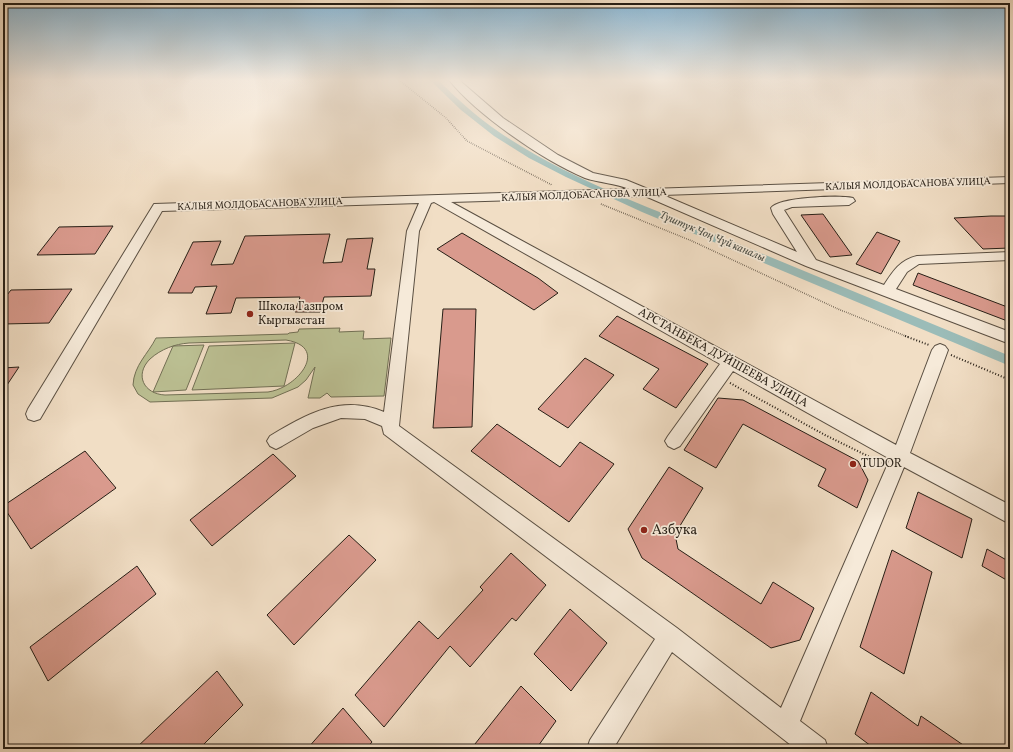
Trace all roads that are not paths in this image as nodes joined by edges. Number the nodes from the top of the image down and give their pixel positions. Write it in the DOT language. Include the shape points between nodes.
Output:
graph roads {
  1 [pos="493,115"];
  2 [pos="1010,180"];
  3 [pos="647,192"];
  4 [pos="432,199"];
  5 [pos="849,201"];
  6 [pos="1010,256"];
  7 [pos="811,263"];
  8 [pos="887,292"];
  9 [pos="1010,338"];
  10 [pos="940,350"];
  11 [pos="730,362"];
  12 [pos="34,414"];
  13 [pos="390,422"];
  14 [pos="276,441"];
  15 [pos="674,441"];
  16 [pos="897,463"];
  17 [pos="1010,515"];
  18 [pos="669,636"];
  19 [pos="786,725"];
  20 [pos="599,749"];
  21 [pos="816,749"];
  1 -- 3 [label="street" via="556,159 590,175 622,182"];
  2 -- 3 [label="street, КАЛЫЯ МОЛДОБАСАНОВА УЛИЦА"];
  3 -- 4 [label="street, КАЛЫЯ МОЛДОБАСАНОВА УЛИЦА"];
  3 -- 7 [label="street"];
  4 -- 11 [label="street, АРСТАНБЕКА ДУЙШЕЕВА УЛИЦА"];
  4 -- 12 [label="street, КАЛЫЯ МОЛДОБАСАНОВА УЛИЦА" via="158,207"];
  4 -- 13 [label="street" via="413,231"];
  5 -- 7 [label="street" via="790,203 777,208"];
  6 -- 8 [label="street" via="909,262 900,270"];
  7 -- 8 [label="street"];
  8 -- 9 [label="street"];
  10 -- 16 [label="street"];
  11 -- 15 [label="street"];
  11 -- 16 [label="street, АРСТАНБЕКА ДУЙШЕЕВА УЛИЦА"];
  13 -- 14 [label="street" via="364,412 343,411 307,423"];
  13 -- 18 [label="street" via="390,429"];
  16 -- 17 [label="street, АРСТАНБЕКА ДУЙШЕЕВА УЛИЦА"];
  16 -- 19 [label="street"];
  18 -- 19 [label="street"];
  18 -- 20 [label="street"];
  19 -- 21 [label="street"];
}
